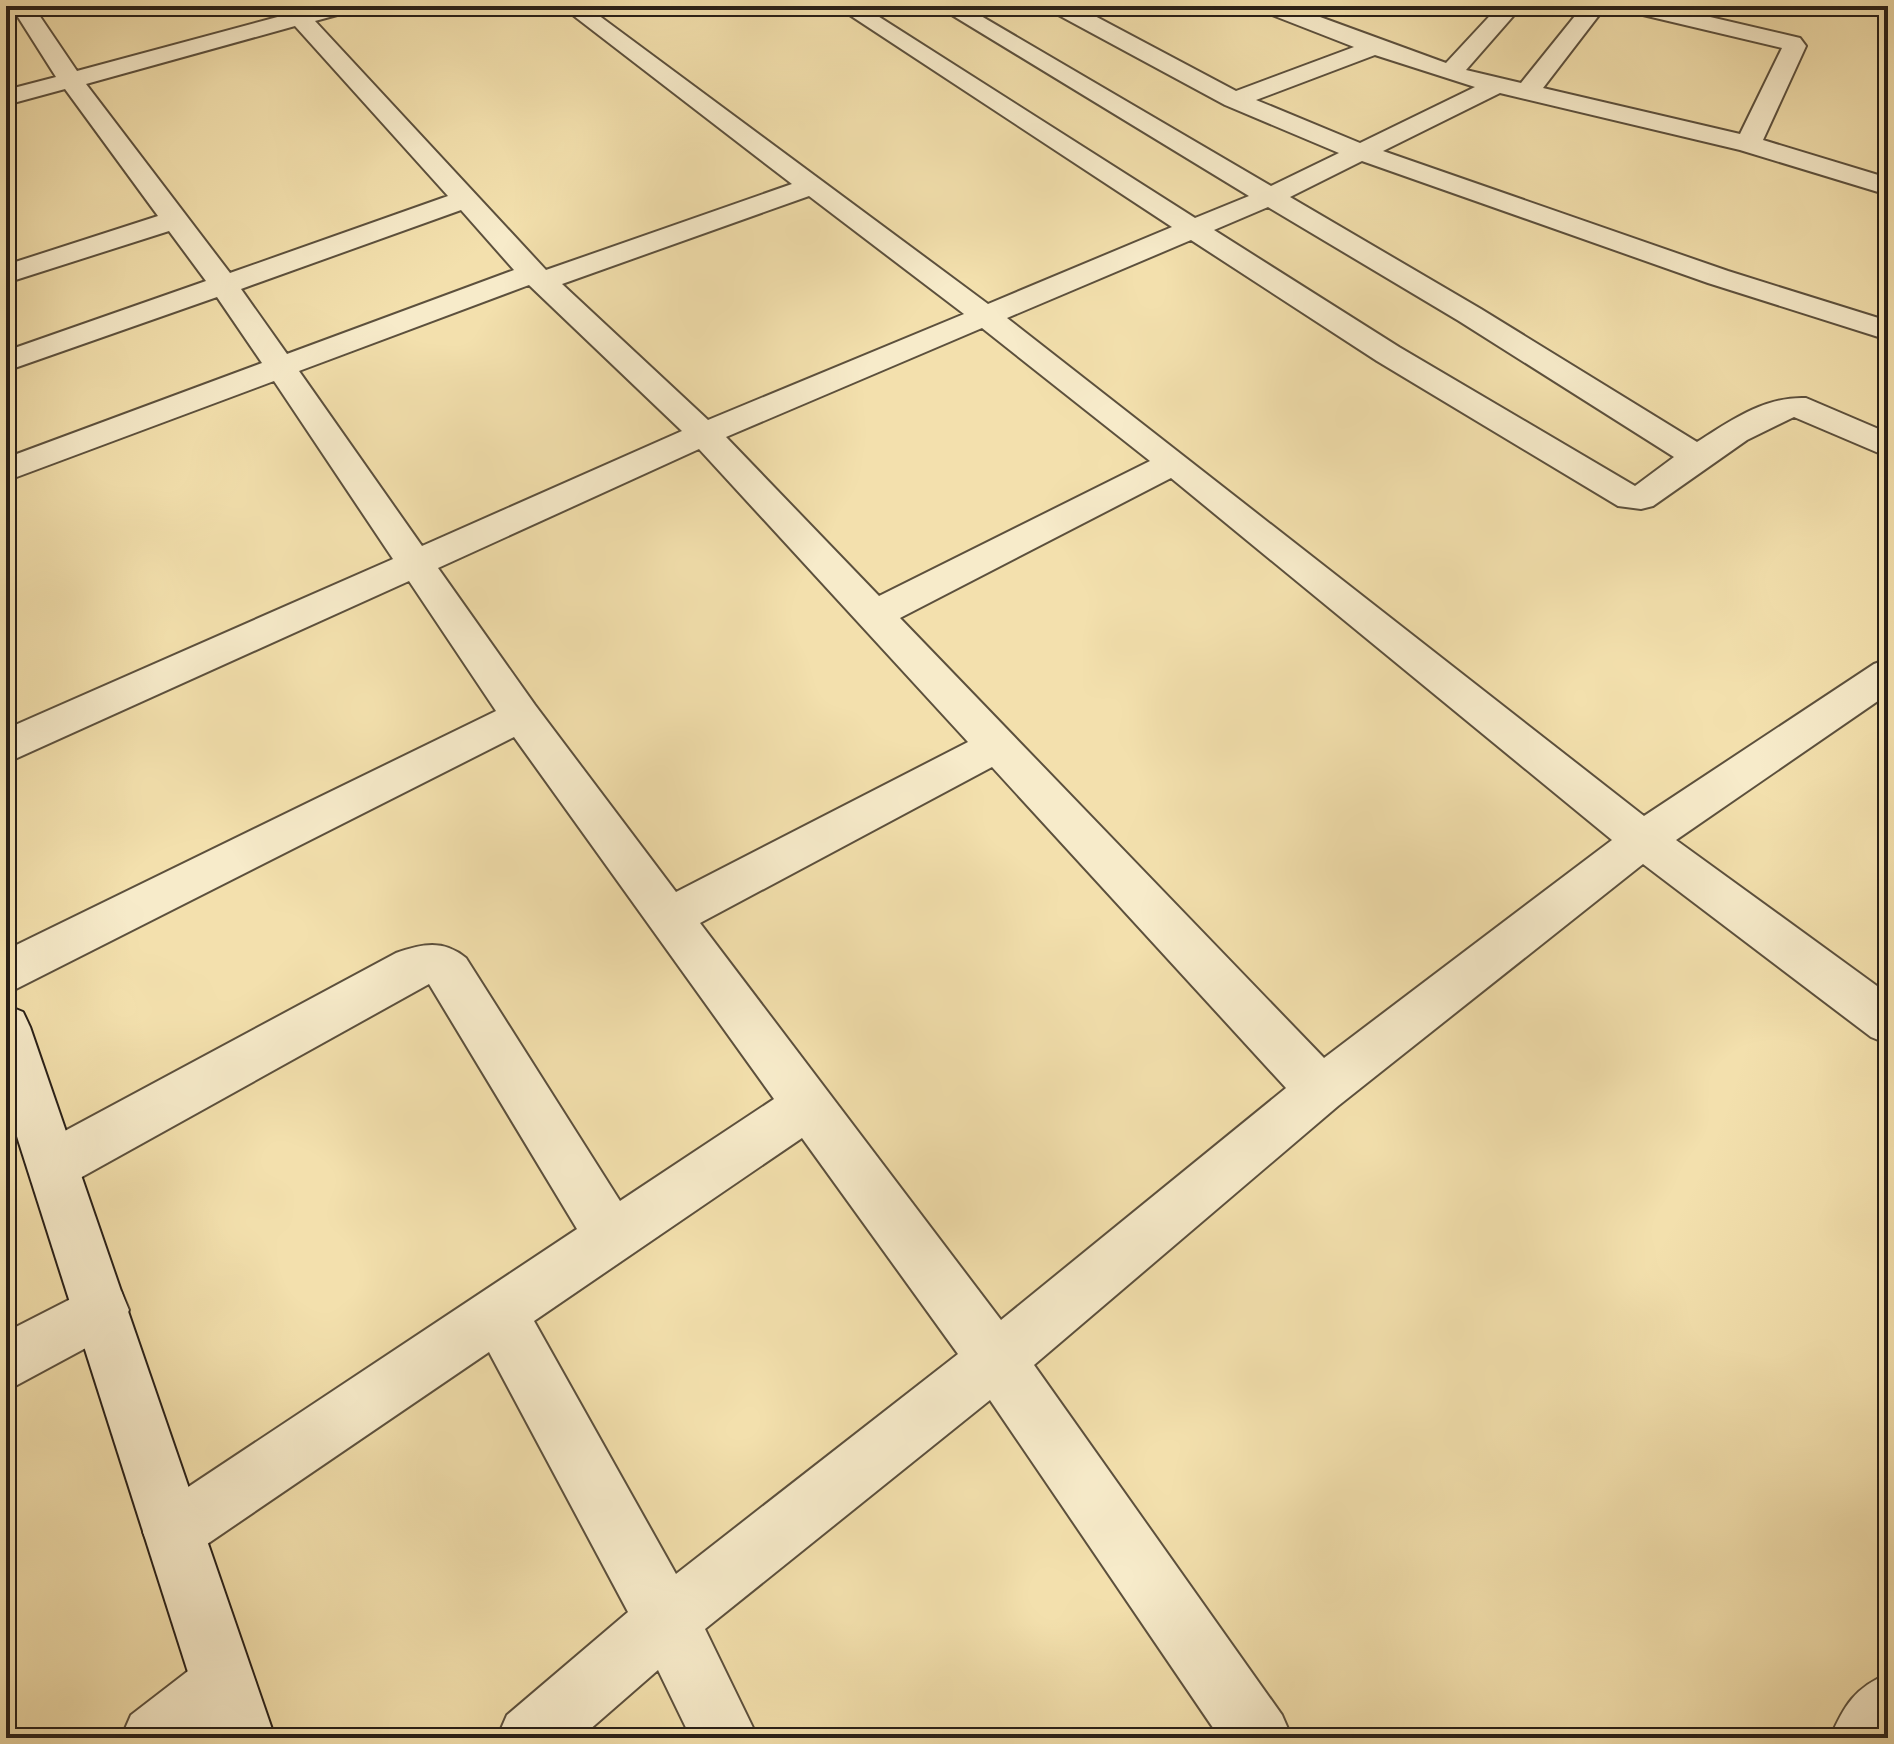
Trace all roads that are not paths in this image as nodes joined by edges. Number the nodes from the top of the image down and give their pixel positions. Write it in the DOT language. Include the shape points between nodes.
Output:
graph roads {
  1 [pos="22,6"];
  2 [pos="344,6"];
  3 [pos="572,6"];
  4 [pos="847,6"];
  5 [pos="948,6"];
  6 [pos="1059,6"];
  7 [pos="1270,6"];
  8 [pos="1511,6"];
  9 [pos="1595,6"];
  10 [pos="1634,6"];
  11 [pos="294,12"];
  12 [pos="1375,47"];
  13 [pos="1450,73"];
  14 [pos="71,81"];
  15 [pos="1497,85"];
  16 [pos="1527,92"];
  17 [pos="6,98"];
  18 [pos="1234,100"];
  19 [pos="1748,144"];
  20 [pos="1360,152"];
  21 [pos="812,186"];
  22 [pos="1888,187"];
  23 [pos="1269,197"];
  24 [pos="467,199"];
  25 [pos="175,220"];
  26 [pos="1193,229"];
  27 [pos="6,274"];
  28 [pos="537,277"];
  29 [pos="225,287"];
  30 [pos="987,317"];
  31 [pos="1888,331"];
  32 [pos="6,362"];
  33 [pos="280,367"];
  34 [pos="704,434"];
  35 [pos="1888,446"];
  36 [pos="1697,457"];
  37 [pos="1174,463"];
  38 [pos="6,470"];
  39 [pos="413,563"];
  40 [pos="876,614"];
  41 [pos="1886,678"];
  42 [pos="521,716"];
  43 [pos="998,745"];
  44 [pos="6,747"];
  45 [pos="1643,840"];
  46 [pos="668,918"];
  47 [pos="6,973"];
  48 [pos="1888,1022"];
  49 [pos="6,1027"];
  50 [pos="1321,1090"];
  51 [pos="806,1106"];
  52 [pos="53,1165"];
  53 [pos="611,1236"];
  54 [pos="102,1310"];
  55 [pos="499,1314"];
  56 [pos="996,1360"];
  57 [pos="6,1363"];
  58 [pos="173,1532"];
  59 [pos="667,1620"];
  60 [pos="1888,1706"];
  61 [pos="233,1711"];
  62 [pos="154,1738"];
  63 [pos="530,1738"];
  64 [pos="725,1738"];
  65 [pos="1259,1738"];
  66 [pos="1863,1738"];
  1 -- 14 [label="street"];
  2 -- 11 [label="street"];
  3 -- 21 [label="street"];
  4 -- 26 [label="street"];
  5 -- 23 [label="street"];
  6 -- 18 [label="street"];
  7 -- 12 [label="street"];
  8 -- 13 [label="street"];
  9 -- 16 [label="street"];
  10 -- 19 [label="street" via="1792,43"];
  11 -- 14 [label="street"];
  11 -- 24 [label="street"];
  12 -- 13 [label="street"];
  12 -- 18 [label="street"];
  13 -- 15 [label="street"];
  14 -- 17 [label="street"];
  14 -- 25 [label="street"];
  15 -- 16 [label="street"];
  15 -- 20 [label="street"];
  16 -- 19 [label="street"];
  18 -- 20 [label="street"];
  19 -- 22 [label="street"];
  20 -- 23 [label="street"];
  20 -- 31 [label="street"];
  21 -- 28 [label="street"];
  21 -- 30 [label="street"];
  23 -- 26 [label="street"];
  23 -- 36 [label="street"];
  24 -- 28 [label="street"];
  24 -- 29 [label="street"];
  25 -- 27 [label="street"];
  25 -- 29 [label="street"];
  26 -- 30 [label="street"];
  26 -- 36 [label="street" via="1388,354 1630,498 1641,498"];
  28 -- 33 [label="street"];
  28 -- 34 [label="street"];
  29 -- 32 [label="street"];
  29 -- 33 [label="street"];
  30 -- 34 [label="street"];
  30 -- 37 [label="street"];
  33 -- 38 [label="street"];
  33 -- 39 [label="street"];
  34 -- 39 [label="street"];
  34 -- 40 [label="street"];
  35 -- 36 [label="street" via="1806,408 1791,407"];
  37 -- 40 [label="street"];
  37 -- 45 [label="street"];
  39 -- 42 [label="street"];
  39 -- 44 [label="street"];
  40 -- 43 [label="street"];
  41 -- 45 [label="street"];
  42 -- 46 [label="street"];
  42 -- 47 [label="street"];
  43 -- 46 [label="street"];
  43 -- 50 [label="street"];
  45 -- 48 [label="street"];
  45 -- 50 [label="street"];
  46 -- 51 [label="street"];
  49 -- 52 [label="street"];
  50 -- 56 [label="street"];
  51 -- 53 [label="street"];
  51 -- 56 [label="street"];
  52 -- 53 [label="street" via="412,968 440,963"];
  52 -- 54 [label="street"];
  53 -- 55 [label="street"];
  54 -- 57 [label="street"];
  54 -- 58 [label="street"];
  55 -- 58 [label="street"];
  55 -- 59 [label="street"];
  56 -- 59 [label="street"];
  56 -- 65 [label="street"];
  58 -- 61 [label="street"];
  59 -- 63 [label="street"];
  59 -- 64 [label="street"];
  60 -- 66 [label="street"];
  61 -- 62 [label="street"];
}
